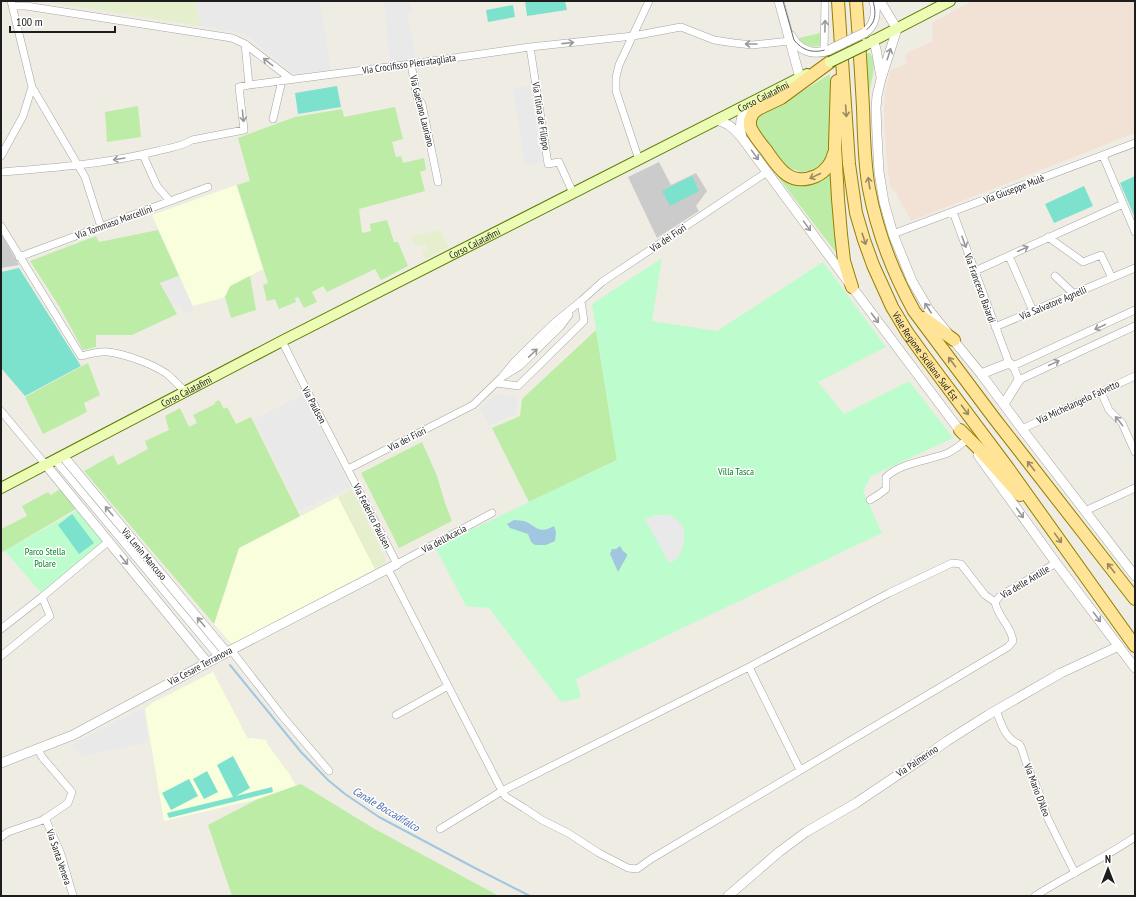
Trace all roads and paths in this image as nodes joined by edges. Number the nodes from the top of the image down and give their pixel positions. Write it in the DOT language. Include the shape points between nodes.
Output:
graph roads {
  1 [pos="649,1"];
  2 [pos="779,1"];
  3 [pos="825,1"];
  4 [pos="838,1"];
  5 [pos="856,1"];
  6 [pos="874,1"];
  7 [pos="880,1"];
  8 [pos="950,1"];
  9 [pos="12,4"];
  10 [pos="839,16"];
  11 [pos="897,29"];
  12 [pos="787,31"];
  13 [pos="633,36"];
  14 [pos="790,41"];
  15 [pos="245,44"];
  16 [pos="866,45"];
  17 [pos="530,47"];
  18 [pos="828,55"];
  19 [pos="410,64"];
  20 [pos="800,78"];
  21 [pos="291,79"];
  22 [pos="881,79"];
  23 [pos="282,80"];
  24 [pos="249,85"];
  25 [pos="32,87"];
  26 [pos="750,102"];
  27 [pos="273,119"];
  28 [pos="716,120"];
  29 [pos="742,138"];
  30 [pos="1135,143"];
  31 [pos="835,146"];
  32 [pos="143,155"];
  33 [pos="1,156"];
  34 [pos="1103,156"];
  35 [pos="639,160"];
  36 [pos="77,164"];
  37 [pos="1,172"];
  38 [pos="767,172"];
  39 [pos="438,182"];
  40 [pos="208,187"];
  41 [pos="573,193"];
  42 [pos="170,201"];
  43 [pos="1123,204"];
  44 [pos="952,212"];
  45 [pos="1,226"];
  46 [pos="101,227"];
  47 [pos="1135,232"];
  48 [pos="893,234"];
  49 [pos="1048,237"];
  50 [pos="1009,256"];
  51 [pos="19,257"];
  52 [pos="1135,268"];
  53 [pos="974,271"];
  54 [pos="1055,276"];
  55 [pos="1112,278"];
  56 [pos="852,287"];
  57 [pos="1074,294"];
  58 [pos="581,301"];
  59 [pos="1135,310"];
  60 [pos="914,311"];
  61 [pos="1034,311"];
  62 [pos="1135,326"];
  63 [pos="995,327"];
  64 [pos="954,340"];
  65 [pos="282,342"];
  66 [pos="1011,365"];
  67 [pos="981,374"];
  68 [pos="1135,376"];
  69 [pos="499,380"];
  70 [pos="1019,380"];
  71 [pos="185,392"];
  72 [pos="1101,392"];
  73 [pos="1004,404"];
  74 [pos="1,410"];
  75 [pos="1022,429"];
  76 [pos="963,435"];
  77 [pos="1135,452"];
  78 [pos="55,460"];
  79 [pos="348,469"];
  80 [pos="1,488"];
  81 [pos="1135,488"];
  82 [pos="870,500"];
  83 [pos="1085,511"];
  84 [pos="492,513"];
  85 [pos="1046,522"];
  86 [pos="109,541"];
  87 [pos="1056,563"];
  88 [pos="397,564"];
  89 [pos="388,569"];
  90 [pos="1135,576"];
  91 [pos="42,597"];
  92 [pos="1135,599"];
  93 [pos="995,602"];
  94 [pos="1,630"];
  95 [pos="1119,646"];
  96 [pos="1135,646"];
  97 [pos="225,653"];
  98 [pos="1,656"];
  99 [pos="207,662"];
  100 [pos="749,667"];
  101 [pos="1135,668"];
  102 [pos="448,686"];
  103 [pos="996,710"];
  104 [pos="396,715"];
  105 [pos="38,749"];
  106 [pos="1,763"];
  107 [pos="800,770"];
  108 [pos="329,771"];
  109 [pos="502,791"];
  110 [pos="46,818"];
  111 [pos="440,829"];
  112 [pos="1,837"];
  113 [pos="1135,837"];
  114 [pos="1075,873"];
  115 [pos="72,896"];
  116 [pos="728,896"];
  117 [pos="1035,896"];
  1 -- 13 [label="street"];
  2 -- 12 [label="street"];
  18 -- 3 [label="street, one-way"];
  4 -- 10 [label="main road"];
  5 -- 16 [label="main road, Viale Regione Siciliana Sud Est"];
  6 -- 18 [label="street, bridge" via="875,19 870,28"];
  7 -- 11 [label="street"];
  8 -- 11 [label="main road, Corso Calatafimi"];
  9 -- 15 [label="street" via="232,38"];
  9 -- 25 [label="street"];
  10 -- 31 [label="main road"];
  10 -- 85 [label="main road, Viale Regione Siciliana Sud Est, one-way" via="852,186 856,213 873,265 892,307 907,332"];
  11 -- 16 [label="main road, Corso Calatafimi"];
  22 -- 11 [label="street, one-way"];
  12 -- 14 [label="street"];
  12 -- 18 [label="street" via="798,46 811,52"];
  14 -- 13 [label="street, Via Crocifisso Pietratagliata, one-way" via="734,44 714,40 681,27"];
  17 -- 13 [label="street, Via Crocifisso Pietratagliata, one-way"];
  13 -- 35 [label="street" via="619,65 616,90"];
  14 -- 20 [label="street"];
  21 -- 15 [label="street, one-way"];
  15 -- 24 [label="street"];
  16 -- 18 [label="main road, Corso Calatafimi, bridge"];
  16 -- 22 [label="street" via="876,49"];
  60 -- 16 [label="main road, Viale Regione Siciliana Sud Est, one-way" via="882,239 865,162"];
  17 -- 19 [label="street, Via Crocifisso Pietratagliata"];
  17 -- 41 [label="street, Via Titina de Filippo" via="548,164 559,162"];
  18 -- 20 [label="main road, Corso Calatafimi"];
  31 -- 18 [label="main road, one-way" via="828,168 809,179 798,179 788,176 779,169 750,127 750,120 758,109 781,98"];
  19 -- 21 [label="street, Via Crocifisso Pietratagliata"];
  19 -- 39 [label="street, Via Gaetano Lauriano" via="417,97 422,104"];
  20 -- 26 [label="main road, Corso Calatafimi"];
  21 -- 23 [label="street, Via Crocifisso Pietratagliata"];
  22 -- 48 [label="street" via="876,108 879,172"];
  23 -- 24 [label="street, Via Crocifisso Pietratagliata"];
  23 -- 27 [label="street"];
  24 -- 32 [label="street, one-way" via="240,87 244,130 192,140 185,145"];
  25 -- 33 [label="street" via="23,116"];
  25 -- 36 [label="street"];
  26 -- 28 [label="main road, Corso Calatafimi"];
  26 -- 29 [label="street" via="742,113"];
  28 -- 29 [label="street, Viale Regione Siciliana Sud Est" via="725,122"];
  28 -- 35 [label="main road, Corso Calatafimi"];
  29 -- 38 [label="street, Viale Regione Siciliana Sud Est, one-way"];
  30 -- 34 [label="street, Via Giuseppe Mulè"];
  31 -- 56 [label="main road" via="844,261"];
  32 -- 36 [label="street, one-way"];
  32 -- 42 [label="street" via="157,186"];
  34 -- 43 [label="street"];
  34 -- 44 [label="street, Via Giuseppe Mulè"];
  35 -- 41 [label="main road, Corso Calatafimi"];
  36 -- 37 [label="street"];
  36 -- 46 [label="street" via="85,177"];
  38 -- 56 [label="street, Viale Regione Siciliana Sud Est, one-way"];
  38 -- 58 [label="street, Via dei Fiori" via="602,282"];
  40 -- 42 [label="street, Via Tommaso Marcellini"];
  41 -- 65 [label="main road, Corso Calatafimi"];
  42 -- 46 [label="street, Via Tommaso Marcellini"];
  43 -- 47 [label="street"];
  43 -- 49 [label="street"];
  44 -- 48 [label="street, Via Giuseppe Mulè"];
  44 -- 53 [label="street, Via Francesco Baiardi, one-way"];
  45 -- 51 [label="street"];
  46 -- 51 [label="street, Via Tommaso Marcellini"];
  64 -- 48 [label="street, one-way" via="929,310 912,281"];
  50 -- 49 [label="street, one-way"];
  49 -- 55 [label="street" via="1083,262 1101,255"];
  50 -- 53 [label="street"];
  50 -- 61 [label="street"];
  51 -- 71 [label="street" via="81,356 108,352 136,359 167,374"];
  52 -- 55 [label="street, Via Salvatore Agnelli"];
  53 -- 63 [label="street, Via Francesco Baiardi"];
  54 -- 57 [label="street"];
  55 -- 57 [label="street, Via Salvatore Agnelli"];
  56 -- 76 [label="street, Viale Regione Siciliana Sud Est, one-way"];
  57 -- 61 [label="street, Via Salvatore Agnelli"];
  58 -- 69 [label="street, Via dei Fiori" via="560,327 520,366"];
  58 -- 69 [label="street" via="584,321 518,386"];
  59 -- 66 [label="street, one-way"];
  60 -- 64 [label="main road"];
  92 -- 60 [label="main road, Viale Regione Siciliana Sud Est, one-way"];
  61 -- 63 [label="street, Via Salvatore Agnelli"];
  70 -- 62 [label="street, one-way"];
  63 -- 66 [label="street, Via Francesco Baiardi"];
  64 -- 67 [label="street"];
  65 -- 71 [label="main road, Corso Calatafimi"];
  65 -- 79 [label="street, Via Paulsen"];
  66 -- 67 [label="street"];
  66 -- 70 [label="street, Via Francesco Baiardi"];
  67 -- 73 [label="street"];
  68 -- 72 [label="street, Via Michelangelo Falvetto"];
  69 -- 79 [label="street, Via dei Fiori" via="473,405"];
  70 -- 73 [label="street"];
  71 -- 78 [label="main road, Corso Calatafimi"];
  72 -- 75 [label="street, Via Michelangelo Falvetto"];
  77 -- 72 [label="street, one-way" via="1122,423 1109,410"];
  73 -- 75 [label="street"];
  74 -- 78 [label="street"];
  75 -- 83 [label="street"];
  76 -- 82 [label="street" via="956,448 948,453 892,471 886,477 886,489"];
  76 -- 85 [label="main road"];
  76 -- 87 [label="street, Viale Regione Siciliana Sud Est, one-way"];
  78 -- 80 [label="main road, Corso Calatafimi"];
  78 -- 86 [label="street, Via Lenin Mancuso"];
  78 -- 97 [label="street, Via Lenin Mancuso"];
  79 -- 88 [label="street, Via Federico Paulsen"];
  81 -- 83 [label="street"];
  83 -- 90 [label="street"];
  84 -- 88 [label="street, Via dell'Acacia"];
  85 -- 96 [label="main road, Viale Regione Siciliana Sud Est, one-way"];
  86 -- 91 [label="street"];
  86 -- 99 [label="street, Via Lenin Mancuso, one-way"];
  87 -- 93 [label="street, Via delle Antille" via="1000,596"];
  87 -- 95 [label="street, Viale Regione Siciliana Sud Est, one-way"];
  88 -- 89 [label="street, Via Cesare Terranova"];
  89 -- 97 [label="street, Via Cesare Terranova"];
  89 -- 102 [label="street"];
  91 -- 94 [label="street"];
  91 -- 98 [label="street" via="50,616"];
  93 -- 100 [label="street" via="985,596 961,564 952,563"];
  93 -- 107 [label="street" via="996,610 1012,633 1013,641 1008,647"];
  95 -- 101 [label="street, Viale Regione Siciliana Sud Est"];
  95 -- 103 [label="street, Via Palmerino" via="1061,673"];
  97 -- 99 [label="street, Via Cesare Terranova"];
  97 -- 108 [label="street"];
  99 -- 105 [label="street, Via Cesare Terranova" via="73,735"];
  100 -- 107 [label="street"];
  100 -- 109 [label="street"];
  102 -- 104 [label="street"];
  102 -- 109 [label="street"];
  103 -- 114 [label="street, Via Mario D'Aleo" via="1009,738 1021,747 1048,819"];
  103 -- 116 [label="street, Via Palmerino" via="856,803 806,832"];
  105 -- 106 [label="street, Via Cesare Terranova"];
  105 -- 110 [label="street, Via Santa Venera" via="72,792 68,803"];
  107 -- 109 [label="street" via="637,869 628,868 599,853 506,797"];
  109 -- 111 [label="street"];
  110 -- 112 [label="street, Via Santa Venera"];
  110 -- 115 [label="street, Via Santa Venera" via="61,854"];
  113 -- 114 [label="street"];
  114 -- 117 [label="street"];
}
